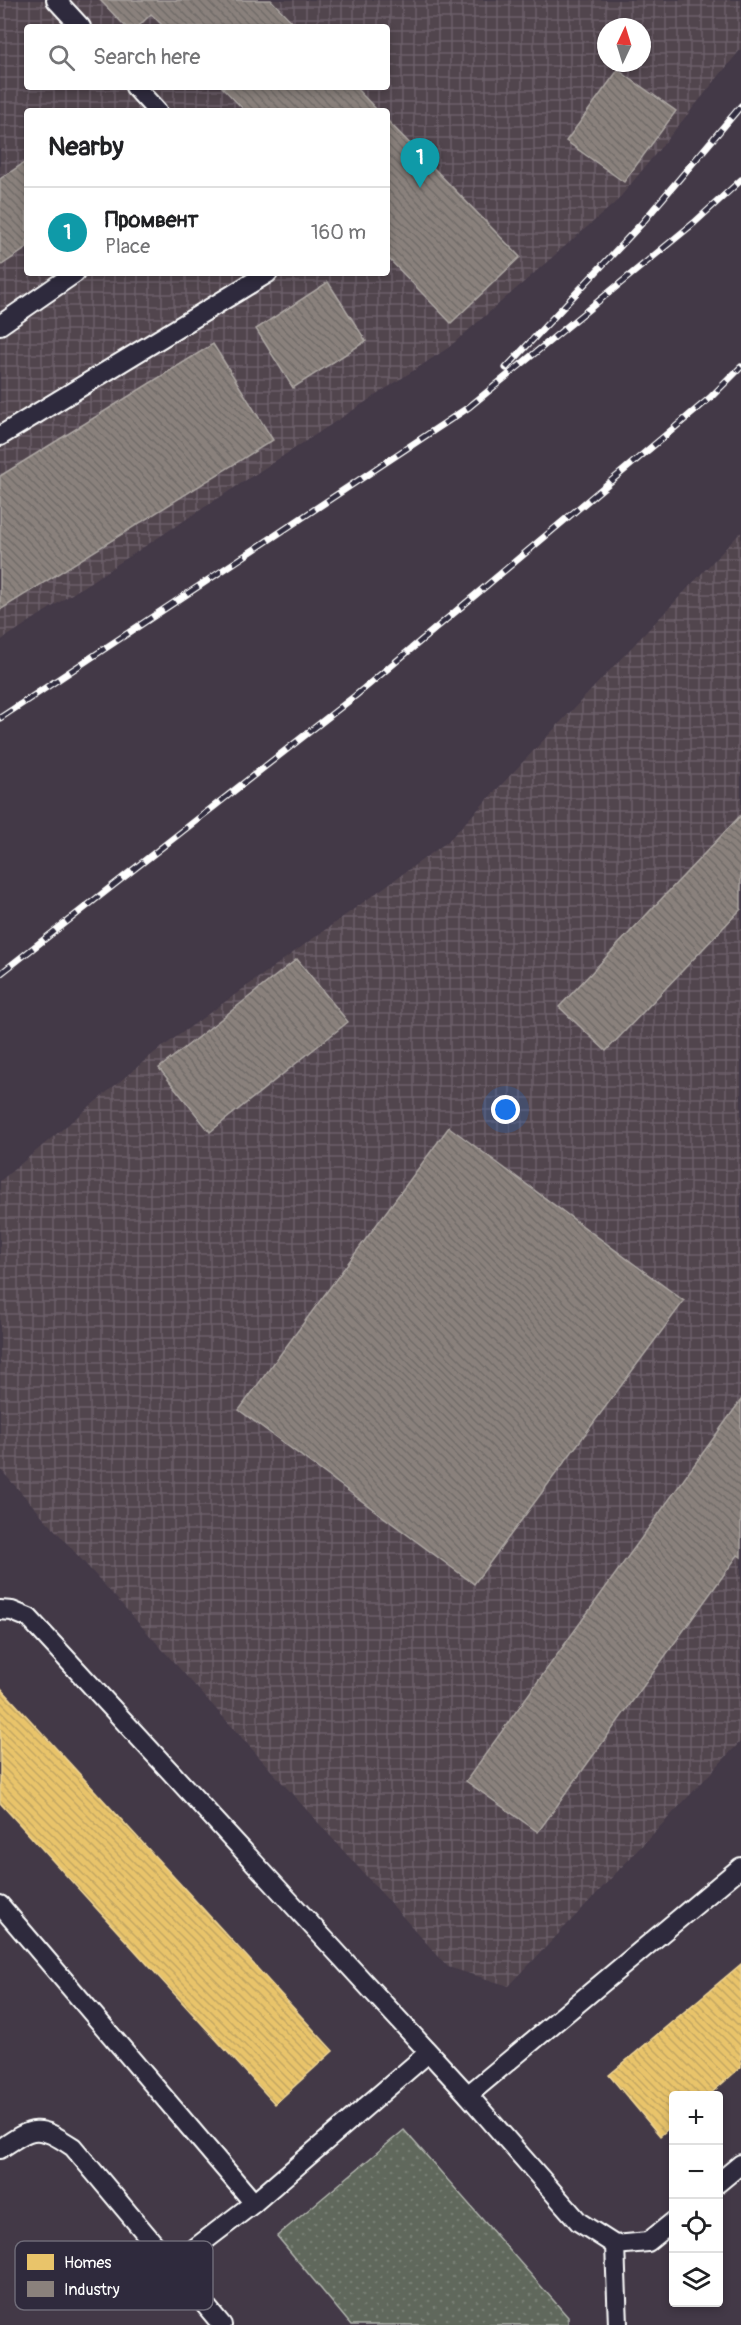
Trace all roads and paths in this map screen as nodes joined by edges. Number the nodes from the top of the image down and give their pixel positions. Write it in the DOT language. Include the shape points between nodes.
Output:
graph roads {
  1 [pos="57,0"];
  2 [pos="78,24"];
  3 [pos="138,90"];
  4 [pos="154,108"];
  5 [pos="71,276"];
  6 [pos="263,276"];
  7 [pos="0,324"];
  8 [pos="0,436"];
  9 [pos="0,1610"];
  10 [pos="741,1867"];
  11 [pos="0,1905"];
  12 [pos="428,2053"];
  13 [pos="468,2095"];
  14 [pos="0,2149"];
  15 [pos="741,2164"];
  16 [pos="723,2179"];
  17 [pos="254,2203"];
  18 [pos="669,2225"];
  19 [pos="153,2241"];
  20 [pos="204,2241"];
  21 [pos="615,2245"];
  22 [pos="210,2310"];
  23 [pos="222,2325"];
  24 [pos="618,2325"];
  1 -- 2 [label="lane"];
  3 -- 4 [label="lane"];
  5 -- 7 [label="lane"];
  6 -- 8 [label="lane"];
  9 -- 12 [label="lane" via="29,1618"];
  10 -- 13 [label="lane"];
  11 -- 17 [label="lane"];
  12 -- 13 [label="lane"];
  12 -- 17 [label="lane"];
  13 -- 21 [label="lane" via="579,2222"];
  14 -- 19 [label="lane" via="25,2132 50,2131 73,2147"];
  15 -- 16 [label="lane"];
  17 -- 20 [label="lane"];
  18 -- 21 [label="lane" via="648,2242"];
  21 -- 24 [label="lane"];
  22 -- 23 [label="lane"];
}
